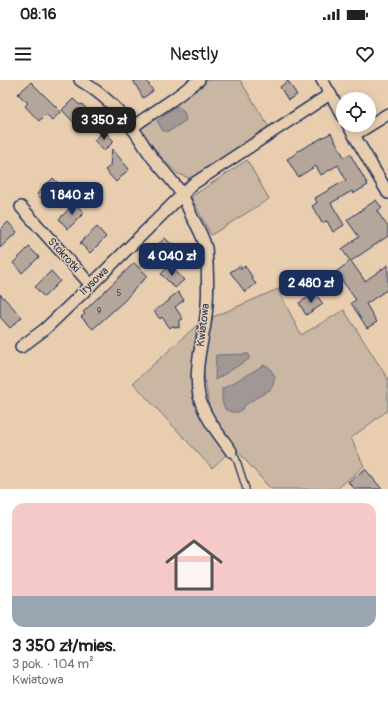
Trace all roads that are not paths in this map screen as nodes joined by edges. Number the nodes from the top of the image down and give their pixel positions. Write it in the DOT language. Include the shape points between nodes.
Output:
graph roads {
  1 [pos="80,80"];
  2 [pos="199,80"];
  3 [pos="322,80"];
  4 [pos="330,94"];
  5 [pos="336,104"];
  6 [pos="388,114"];
  7 [pos="132,128"];
  8 [pos="352,132"];
  9 [pos="354,136"];
  10 [pos="388,193"];
  11 [pos="182,195"];
  12 [pos="21,207"];
  13 [pos="91,285"];
  14 [pos="21,347"];
  15 [pos="232,451"];
  16 [pos="246,489"];
  1 -- 7 [label="street, Kwiatowa" via="114,106"];
  2 -- 7 [label="street"];
  3 -- 4 [label="street"];
  4 -- 5 [label="street"];
  4 -- 11 [label="street" via="193,184"];
  6 -- 9 [label="street"];
  7 -- 11 [label="street, Kwiatowa"];
  8 -- 9 [label="street"];
  9 -- 10 [label="street"];
  11 -- 13 [label="street, Irysowa"];
  11 -- 15 [label="street, Kwiatowa" via="206,248 208,276 205,322 198,365 199,396 209,420"];
  12 -- 13 [label="street, Stokrotki"];
  13 -- 14 [label="street, Irysowa"];
  15 -- 16 [label="lane"];
}
